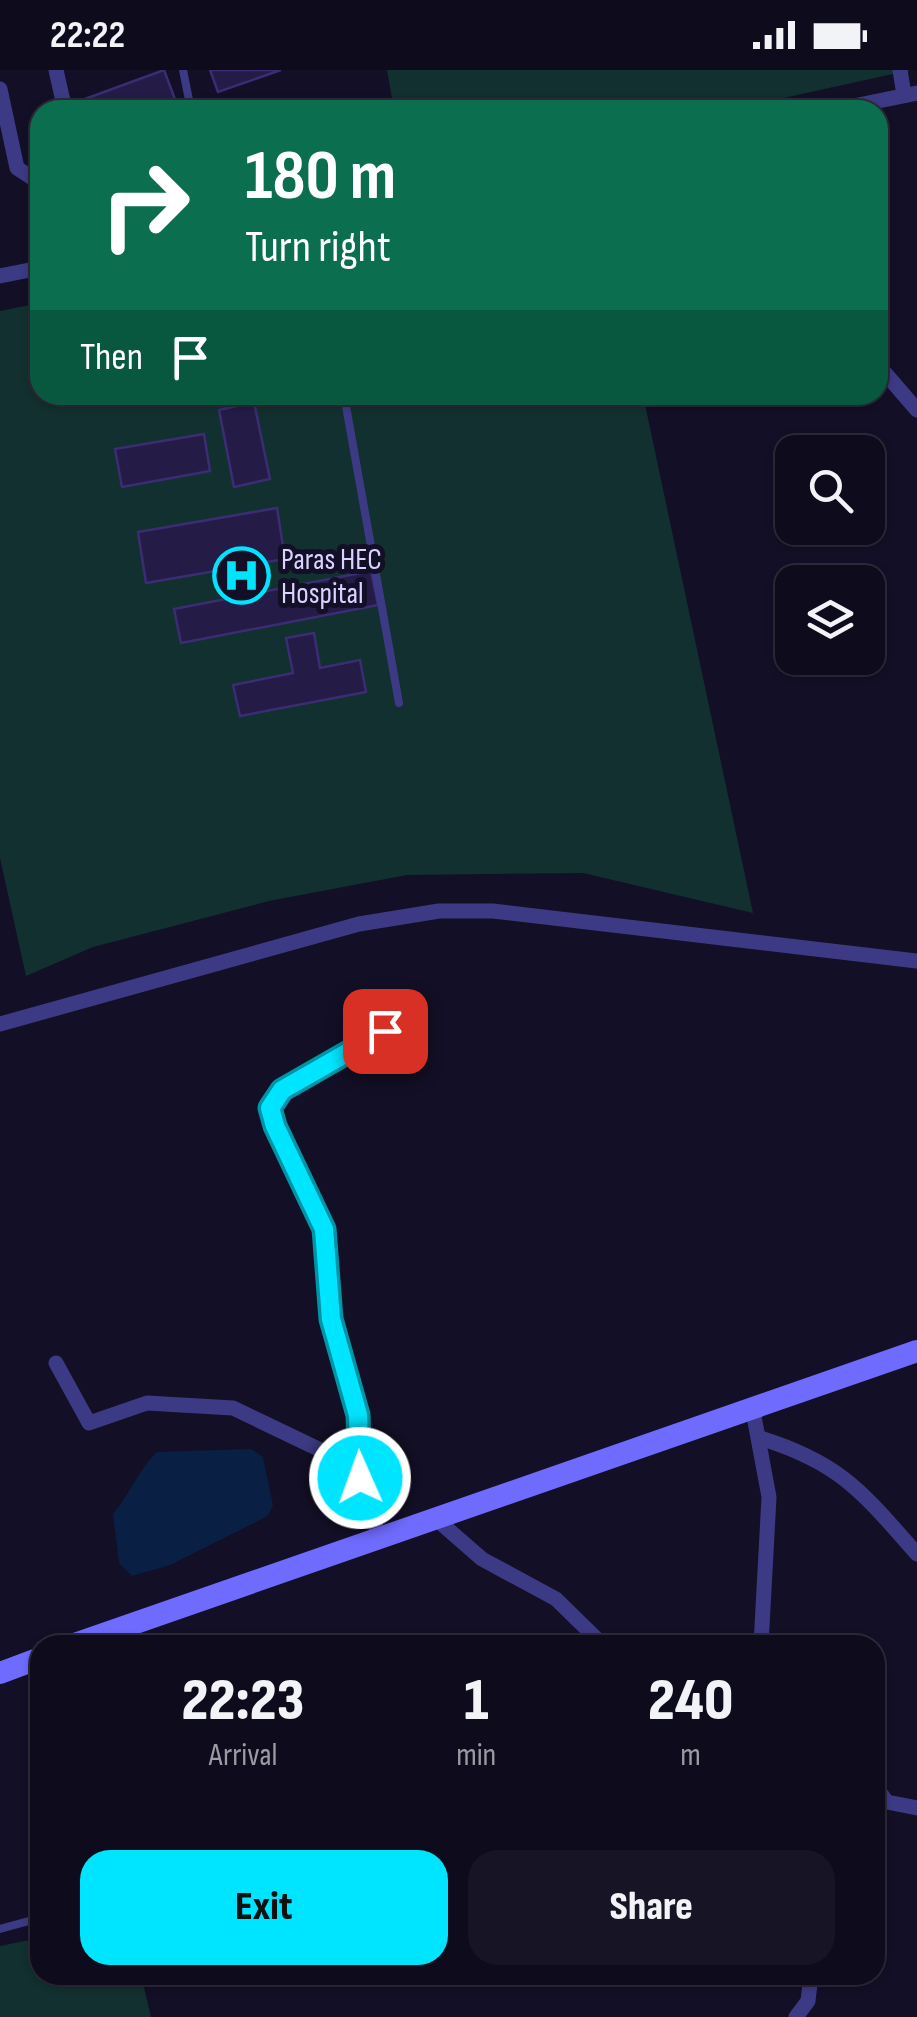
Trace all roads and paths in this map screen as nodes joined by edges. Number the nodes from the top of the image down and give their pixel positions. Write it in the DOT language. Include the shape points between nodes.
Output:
graph roads {
  1 [pos="56,70"];
  2 [pos="183,70"];
  3 [pos="900,70"];
  4 [pos="0,89"];
  5 [pos="911,94"];
  6 [pos="63,100"];
  7 [pos="189,100"];
  8 [pos="882,100"];
  9 [pos="30,176"];
  10 [pos="30,270"];
  11 [pos="0,276"];
  12 [pos="888,377"];
  13 [pos="346,405"];
  14 [pos="917,410"];
  15 [pos="399,704"];
  16 [pos="917,962"];
  17 [pos="0,1024"];
  18 [pos="385,1031"];
  19 [pos="917,1337"];
  20 [pos="917,1352"];
  21 [pos="56,1363"];
  22 [pos="753,1410"];
  23 [pos="760,1438"];
  24 [pos="358,1468"];
  25 [pos="524,1484"];
  26 [pos="434,1518"];
  27 [pos="379,1536"];
  28 [pos="917,1554"];
  29 [pos="100,1635"];
  30 [pos="593,1635"];
  31 [pos="762,1635"];
  32 [pos="30,1662"];
  33 [pos="0,1673"];
  34 [pos="885,1799"];
  35 [pos="917,1808"];
  36 [pos="30,1921"];
  37 [pos="0,1929"];
  38 [pos="809,1985"];
  39 [pos="796,2017"];
  1 -- 6 [label="street"];
  2 -- 7 [label="lane"];
  3 -- 5 [label="street"];
  4 -- 9 [label="street" via="17,168"];
  5 -- 8 [label="street"];
  10 -- 11 [label="street"];
  12 -- 14 [label="street"];
  13 -- 15 [label="lane"];
  16 -- 17 [label="street" via="493,911 438,911 359,924"];
  18 -- 24 [label="street" via="282,1090 270,1108 324,1229 331,1319 358,1415"];
  19 -- 25 [label="main road" via="537,1472"];
  20 -- 22 [label="main road"];
  21 -- 24 [label="street" via="89,1423 147,1403 233,1408"];
  22 -- 23 [label="street"];
  22 -- 25 [label="main road" via="542,1484"];
  23 -- 28 [label="street" via="837,1471"];
  23 -- 31 [label="street" via="770,1537"];
  24 -- 27 [label="street"];
  25 -- 26 [label="main road"];
  26 -- 27 [label="main road"];
  26 -- 30 [label="street" via="482,1559 556,1599"];
  27 -- 29 [label="main road"];
  32 -- 33 [label="main road"];
  34 -- 35 [label="street"];
  36 -- 37 [label="lane"];
  38 -- 39 [label="street"];
}
